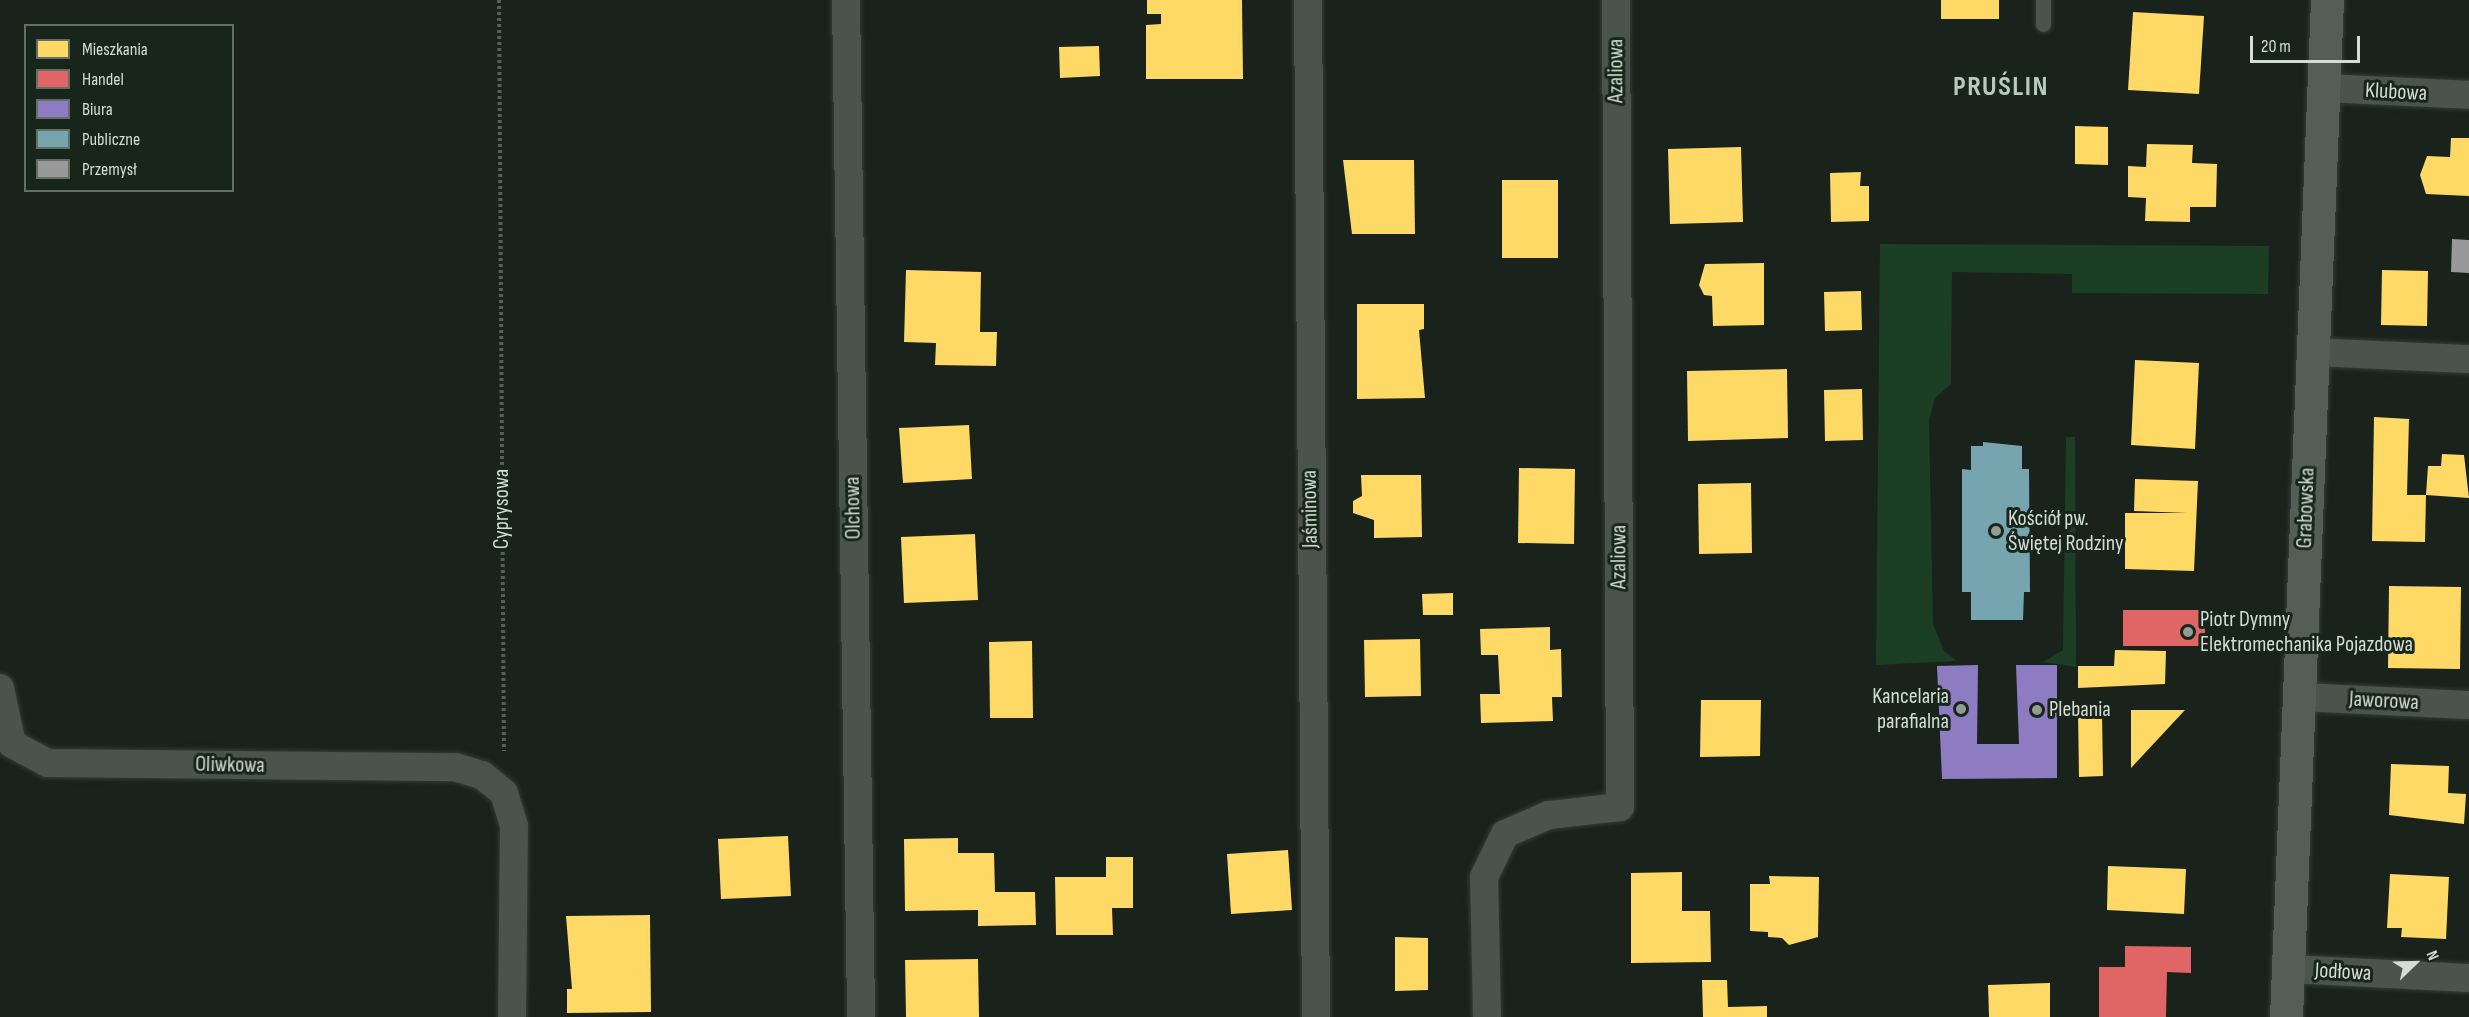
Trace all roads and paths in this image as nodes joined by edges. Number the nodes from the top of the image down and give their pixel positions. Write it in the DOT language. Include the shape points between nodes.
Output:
graph roads {
  1 [pos="499,0"];
  2 [pos="846,0"];
  3 [pos="1308,0"];
  4 [pos="1616,0"];
  5 [pos="2043,0"];
  6 [pos="2327,0"];
  7 [pos="2043,24"];
  8 [pos="2323,88"];
  9 [pos="2469,95"];
  10 [pos="2312,352"];
  11 [pos="2469,359"];
  12 [pos="0,688"];
  13 [pos="2299,697"];
  14 [pos="2469,705"];
  15 [pos="504,793"];
  16 [pos="2289,969"];
  17 [pos="2469,978"];
  18 [pos="512,1017"];
  19 [pos="861,1017"];
  20 [pos="1316,1017"];
  21 [pos="1487,1017"];
  22 [pos="2286,1017"];
  1 -- 15 [label="path, Cyprysowa"];
  2 -- 19 [label="street, Olchowa"];
  3 -- 20 [label="street, Jaśminowa"];
  4 -- 21 [label="street, Azaliowa" via="1620,807 1549,815 1505,834 1484,877"];
  5 -- 7 [label="lane"];
  6 -- 8 [label="street, Grabowska"];
  8 -- 9 [label="street, Klubowa"];
  8 -- 10 [label="street, Grabowska"];
  10 -- 11 [label="street"];
  10 -- 13 [label="street, Grabowska"];
  12 -- 15 [label="street, Oliwkowa" via="12,744 47,763 455,767 482,775"];
  13 -- 14 [label="street, Jaworowa"];
  13 -- 16 [label="street, Grabowska"];
  15 -- 18 [label="street" via="514,826"];
  16 -- 17 [label="street, Jodłowa"];
  16 -- 22 [label="street, Grabowska"];
}
